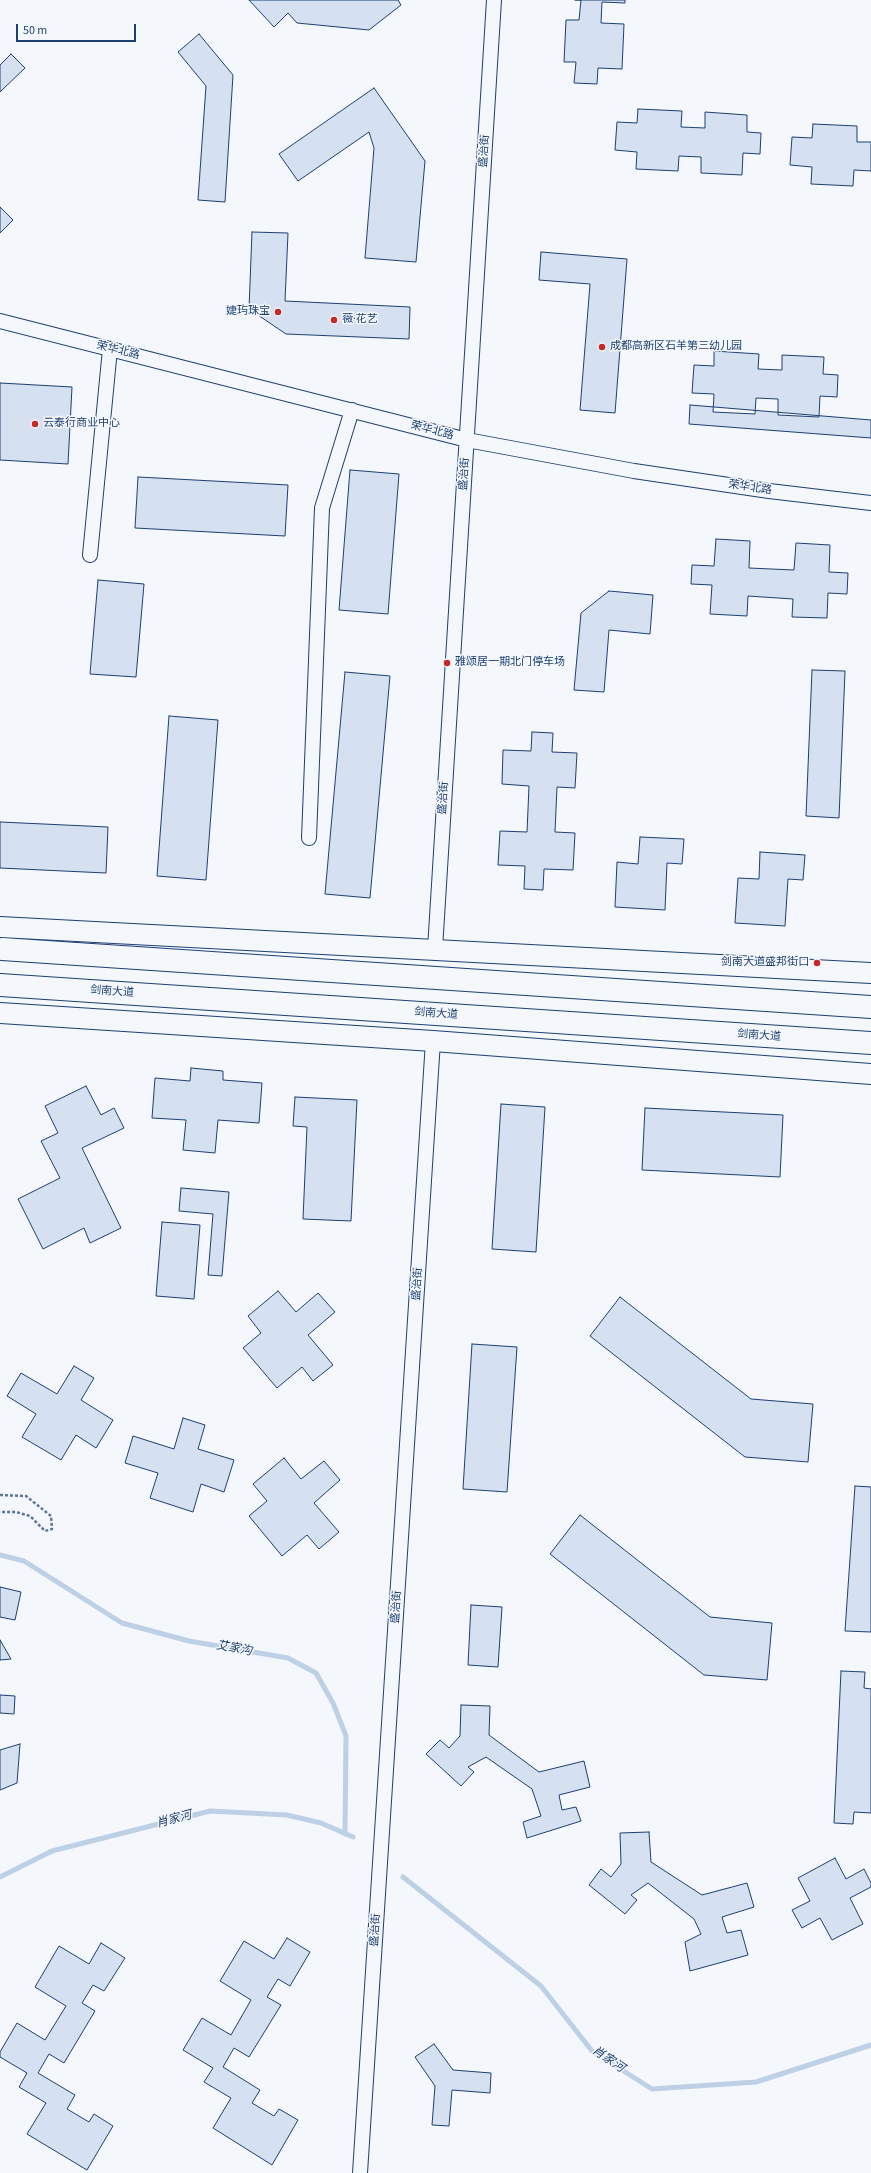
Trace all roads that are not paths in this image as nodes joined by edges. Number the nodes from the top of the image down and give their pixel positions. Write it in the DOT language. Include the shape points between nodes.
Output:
graph roads {
  1 [pos="494,0"];
  2 [pos="0,321"];
  3 [pos="110,349"];
  4 [pos="352,410"];
  5 [pos="467,440"];
  6 [pos="871,503"];
  7 [pos="90,555"];
  8 [pos="309,838"];
  9 [pos="0,927"];
  10 [pos="2,948"];
  11 [pos="435,949"];
  12 [pos="871,973"];
  13 [pos="0,985"];
  14 [pos="871,995"];
  15 [pos="841,1005"];
  16 [pos="871,1007"];
  17 [pos="0,1013"];
  18 [pos="433,1041"];
  19 [pos="839,1041"];
  20 [pos="871,1044"];
  21 [pos="871,1055"];
  22 [pos="871,1074"];
  23 [pos="360,2173"];
  1 -- 5 [label="street, 盛治街"];
  2 -- 3 [label="street, 荣华北路"];
  3 -- 4 [label="street, 荣华北路"];
  3 -- 7 [label="street"];
  4 -- 5 [label="street, 荣华北路"];
  4 -- 8 [label="street" via="322,508"];
  5 -- 6 [label="street, 荣华北路" via="634,471 769,492"];
  5 -- 11 [label="street, 盛治街"];
  9 -- 11 [label="main road"];
  10 -- 15 [label="highway"];
  11 -- 12 [label="main road"];
  13 -- 19 [label="highway, 剑南大道"];
  14 -- 15 [label="highway"];
  15 -- 16 [label="highway"];
  17 -- 18 [label="main road"];
  18 -- 22 [label="main road"];
  18 -- 23 [label="street, 盛治街"];
  19 -- 20 [label="highway, 剑南大道"];
  19 -- 21 [label="highway"];
}
